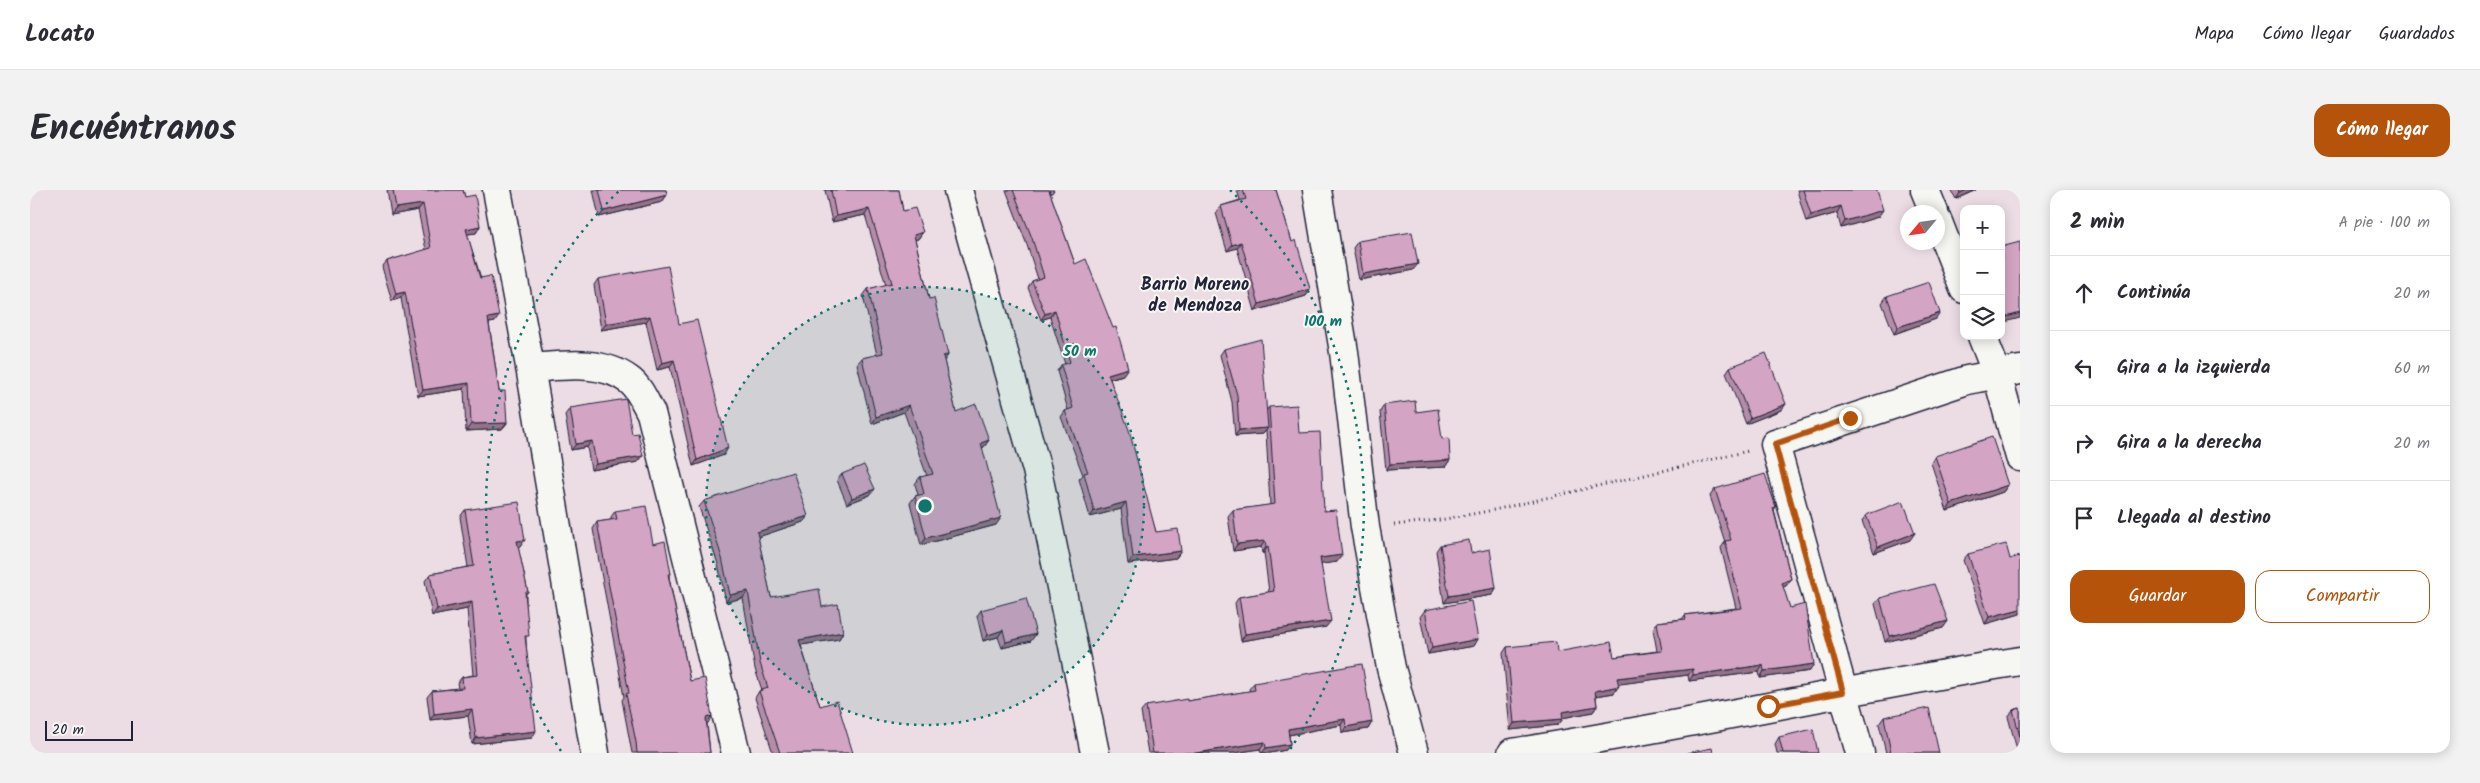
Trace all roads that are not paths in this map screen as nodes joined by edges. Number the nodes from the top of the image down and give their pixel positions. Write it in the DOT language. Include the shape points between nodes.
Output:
graph roads {
  1 [pos="497,190"];
  2 [pos="958,190"];
  3 [pos="1318,190"];
  4 [pos="1925,190"];
  5 [pos="1931,205"];
  6 [pos="1945,240"];
  7 [pos="1960,279"];
  8 [pos="1985,340"];
  9 [pos="530,368"];
  10 [pos="2009,372"];
  11 [pos="2020,457"];
  12 [pos="2020,661"];
  13 [pos="1843,692"];
  14 [pos="1605,746"];
  15 [pos="595,753"];
  16 [pos="736,753"];
  17 [pos="1095,753"];
  18 [pos="1414,753"];
  19 [pos="1512,753"];
  20 [pos="1860,753"];
  1 -- 9 [label="street"];
  2 -- 17 [label="street" via="1036,470"];
  3 -- 18 [label="street" via="1344,352 1365,527 1391,668"];
  4 -- 5 [label="street"];
  6 -- 7 [label="street"];
  8 -- 10 [label="street"];
  9 -- 15 [label="street"];
  9 -- 16 [label="street" via="573,365 612,370 631,381 651,413"];
  10 -- 11 [label="street"];
  10 -- 13 [label="street" via="1967,380 1775,444"];
  12 -- 13 [label="street"];
  13 -- 14 [label="street"];
  13 -- 20 [label="street"];
  14 -- 19 [label="street"];
}
